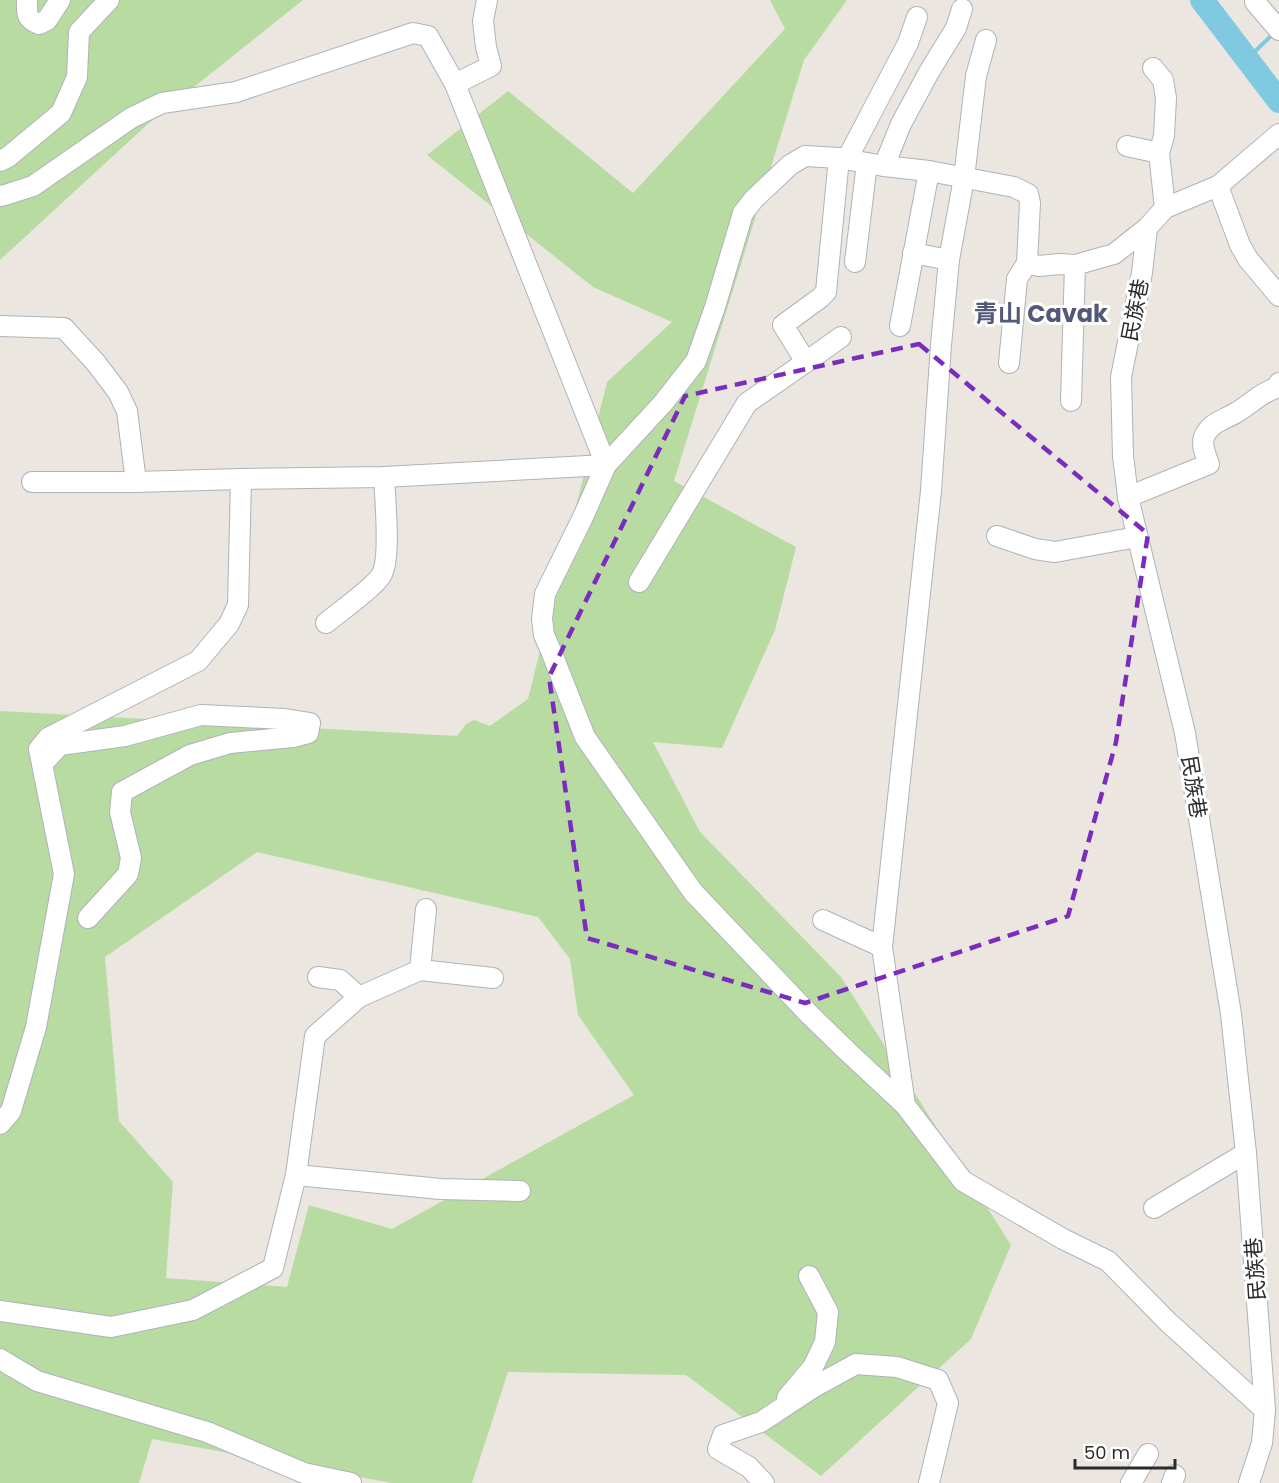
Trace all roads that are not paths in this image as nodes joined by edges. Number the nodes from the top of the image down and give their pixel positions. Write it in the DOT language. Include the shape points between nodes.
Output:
graph roads {
  1 [pos="27,0"];
  2 [pos="60,0"];
  3 [pos="109,0"];
  4 [pos="488,0"];
  5 [pos="1255,1"];
  6 [pos="962,9"];
  7 [pos="917,17"];
  8 [pos="1279,30"];
  9 [pos="986,40"];
  10 [pos="1154,68"];
  11 [pos="455,84"];
  12 [pos="1279,134"];
  13 [pos="1127,146"];
  14 [pos="1159,153"];
  15 [pos="0,160"];
  16 [pos="859,162"];
  17 [pos="929,171"];
  18 [pos="963,178"];
  19 [pos="1218,186"];
  20 [pos="0,196"];
  21 [pos="1165,208"];
  22 [pos="1148,228"];
  23 [pos="914,253"];
  24 [pos="949,260"];
  25 [pos="855,262"];
  26 [pos="1026,262"];
  27 [pos="1076,265"];
  28 [pos="1279,296"];
  29 [pos="0,326"];
  30 [pos="900,326"];
  31 [pos="841,337"];
  32 [pos="806,362"];
  33 [pos="1009,363"];
  34 [pos="1279,383"];
  35 [pos="1071,401"];
  36 [pos="606,465"];
  37 [pos="384,477"];
  38 [pos="241,478"];
  39 [pos="32,482"];
  40 [pos="136,482"];
  41 [pos="1128,497"];
  42 [pos="998,536"];
  43 [pos="1137,537"];
  44 [pos="639,582"];
  45 [pos="326,622"];
  46 [pos="43,764"];
  47 [pos="426,909"];
  48 [pos="88,918"];
  49 [pos="823,920"];
  50 [pos="882,947"];
  51 [pos="420,970"];
  52 [pos="318,977"];
  53 [pos="493,978"];
  54 [pos="359,997"];
  55 [pos="905,1106"];
  56 [pos="0,1124"];
  57 [pos="1246,1154"];
  58 [pos="296,1175"];
  59 [pos="520,1191"];
  60 [pos="1154,1208"];
  61 [pos="809,1276"];
  62 [pos="0,1311"];
  63 [pos="0,1359"];
  64 [pos="1265,1410"];
  65 [pos="761,1422"];
  66 [pos="1148,1454"];
  67 [pos="351,1483"];
  68 [pos="764,1483"];
  69 [pos="929,1483"];
  70 [pos="1131,1483"];
  71 [pos="1249,1483"];
  1 -- 2 [label="street" via="27,15 39,24 47,20"];
  3 -- 15 [label="street" via="79,32 77,77 61,113"];
  4 -- 11 [label="street" via="483,21 491,66"];
  5 -- 8 [label="street"];
  6 -- 16 [label="street" via="956,28 902,124"];
  7 -- 16 [label="street"];
  9 -- 18 [label="street" via="976,76"];
  10 -- 14 [label="street" via="1163,80 1166,98"];
  11 -- 20 [label="street" via="428,36 413,33 236,92 162,103 131,118 33,186"];
  11 -- 36 [label="street"];
  12 -- 19 [label="street"];
  13 -- 14 [label="street"];
  14 -- 21 [label="street"];
  16 -- 17 [label="street"];
  16 -- 25 [label="street"];
  16 -- 32 [label="street" via="826,292 783,325"];
  16 -- 36 [label="street" via="805,156 754,199 743,213 696,361"];
  17 -- 18 [label="street"];
  17 -- 23 [label="street"];
  18 -- 24 [label="street"];
  18 -- 26 [label="street" via="1028,194"];
  19 -- 21 [label="street"];
  19 -- 28 [label="street" via="1248,260"];
  21 -- 22 [label="street"];
  22 -- 27 [label="street" via="1114,254"];
  22 -- 41 [label="street, 民族巷" via="1121,377"];
  23 -- 24 [label="street"];
  23 -- 30 [label="street"];
  24 -- 50 [label="street" via="931,491"];
  26 -- 27 [label="street" via="1039,266"];
  26 -- 33 [label="street" via="1017,279"];
  27 -- 35 [label="street"];
  29 -- 40 [label="street" via="64,328 96,363 127,411"];
  31 -- 32 [label="street"];
  32 -- 44 [label="street" via="747,403"];
  34 -- 41 [label="street" via="1209,430 1203,446 1209,465"];
  36 -- 37 [label="street"];
  36 -- 55 [label="street" via="545,594 542,619 544,635 585,737 693,892 815,1020"];
  37 -- 38 [label="street"];
  37 -- 45 [label="street" via="387,558 382,575"];
  38 -- 40 [label="street"];
  38 -- 46 [label="street" via="238,605 229,624 198,661 48,738 39,749"];
  39 -- 40 [label="street"];
  41 -- 43 [label="street, 民族巷"];
  42 -- 43 [label="street" via="1055,552"];
  43 -- 57 [label="street, 民族巷" via="1185,733 1231,1014"];
  46 -- 48 [label="street" via="60,745 125,736 201,715 310,723 308,733 293,737 230,743 190,754 122,792 120,812 131,858 128,874"];
  46 -- 56 [label="street" via="64,874 36,1027 12,1111"];
  47 -- 51 [label="street"];
  49 -- 50 [label="street"];
  50 -- 55 [label="street"];
  51 -- 53 [label="street"];
  51 -- 54 [label="street"];
  52 -- 54 [label="street" via="340,981"];
  54 -- 58 [label="street" via="315,1036"];
  55 -- 64 [label="street" via="963,1181 1108,1261"];
  57 -- 60 [label="street"];
  57 -- 64 [label="street, 民族巷"];
  58 -- 59 [label="street" via="441,1189"];
  58 -- 62 [label="street" via="273,1268 193,1310 111,1327"];
  61 -- 65 [label="street" via="828,1312 825,1342 813,1367 793,1393"];
  63 -- 67 [label="street" via="37,1381 207,1432 304,1473"];
  64 -- 71 [label="street, 民族巷" via="1262,1443"];
  65 -- 68 [label="street" via="723,1435 718,1449 749,1467"];
  65 -- 69 [label="street" via="856,1364 897,1367 938,1380 948,1403"];
  66 -- 70 [label="street"];
}
